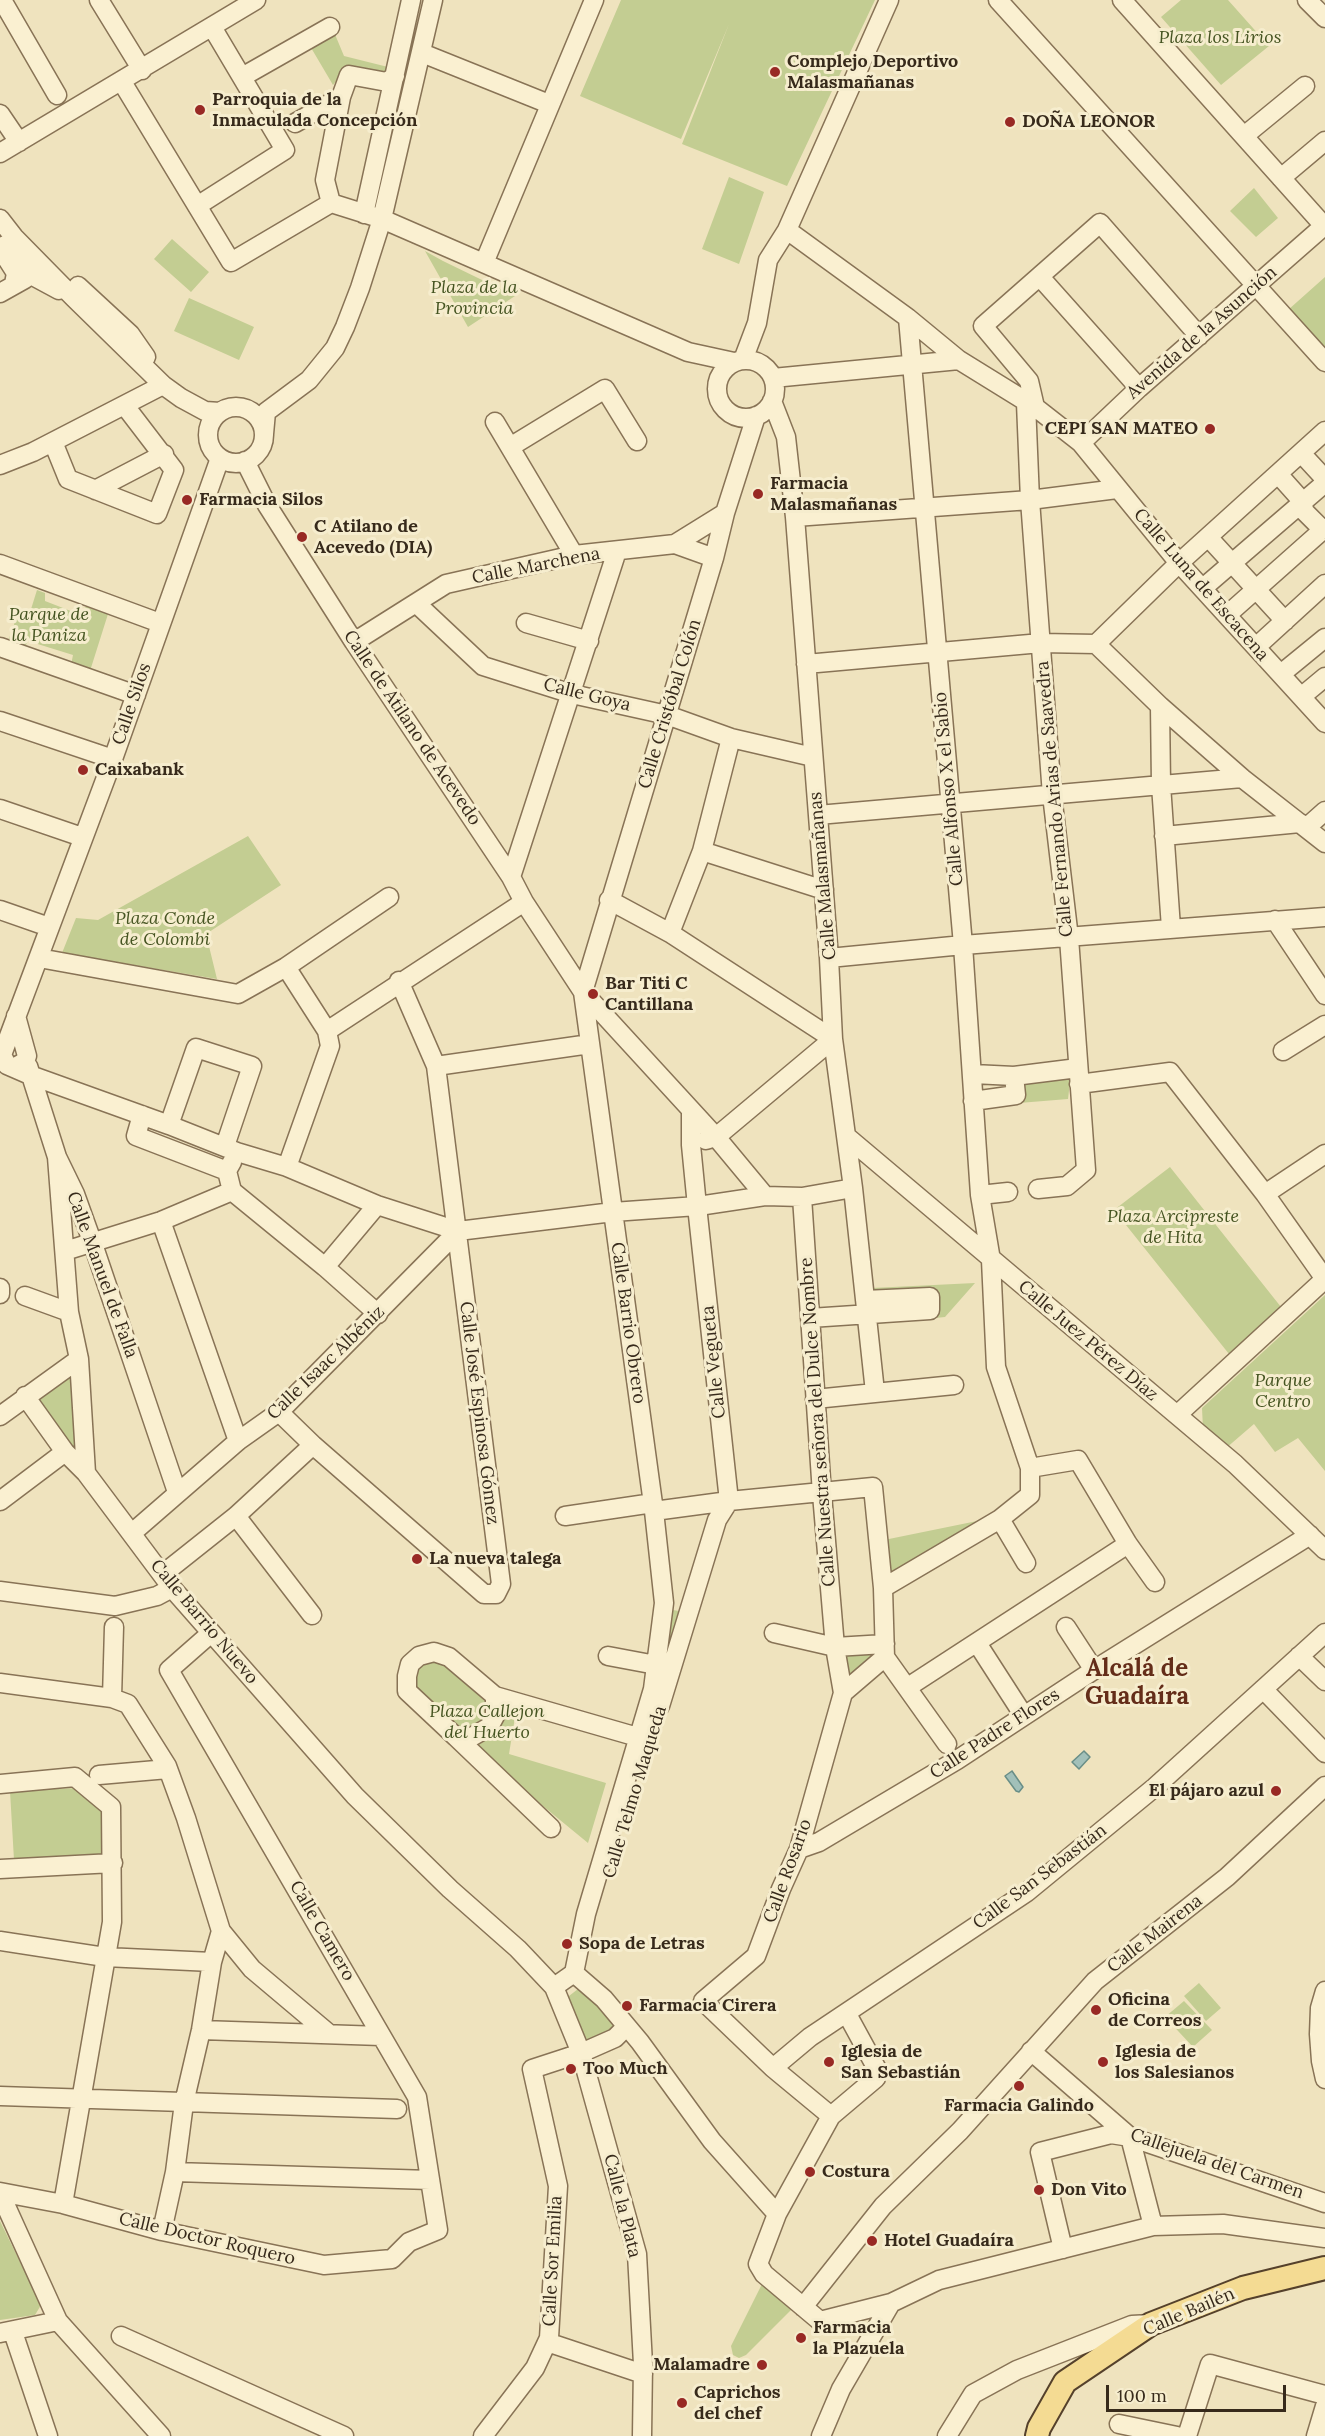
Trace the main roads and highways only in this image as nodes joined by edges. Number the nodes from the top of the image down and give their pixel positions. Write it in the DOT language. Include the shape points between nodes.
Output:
graph roads {
  1 [pos="1321,2268"];
  2 [pos="1037,2436"];
  1 -- 2 [label="main road, Calle Bailén" via="1243,2288 1151,2324 1065,2382"];
}
